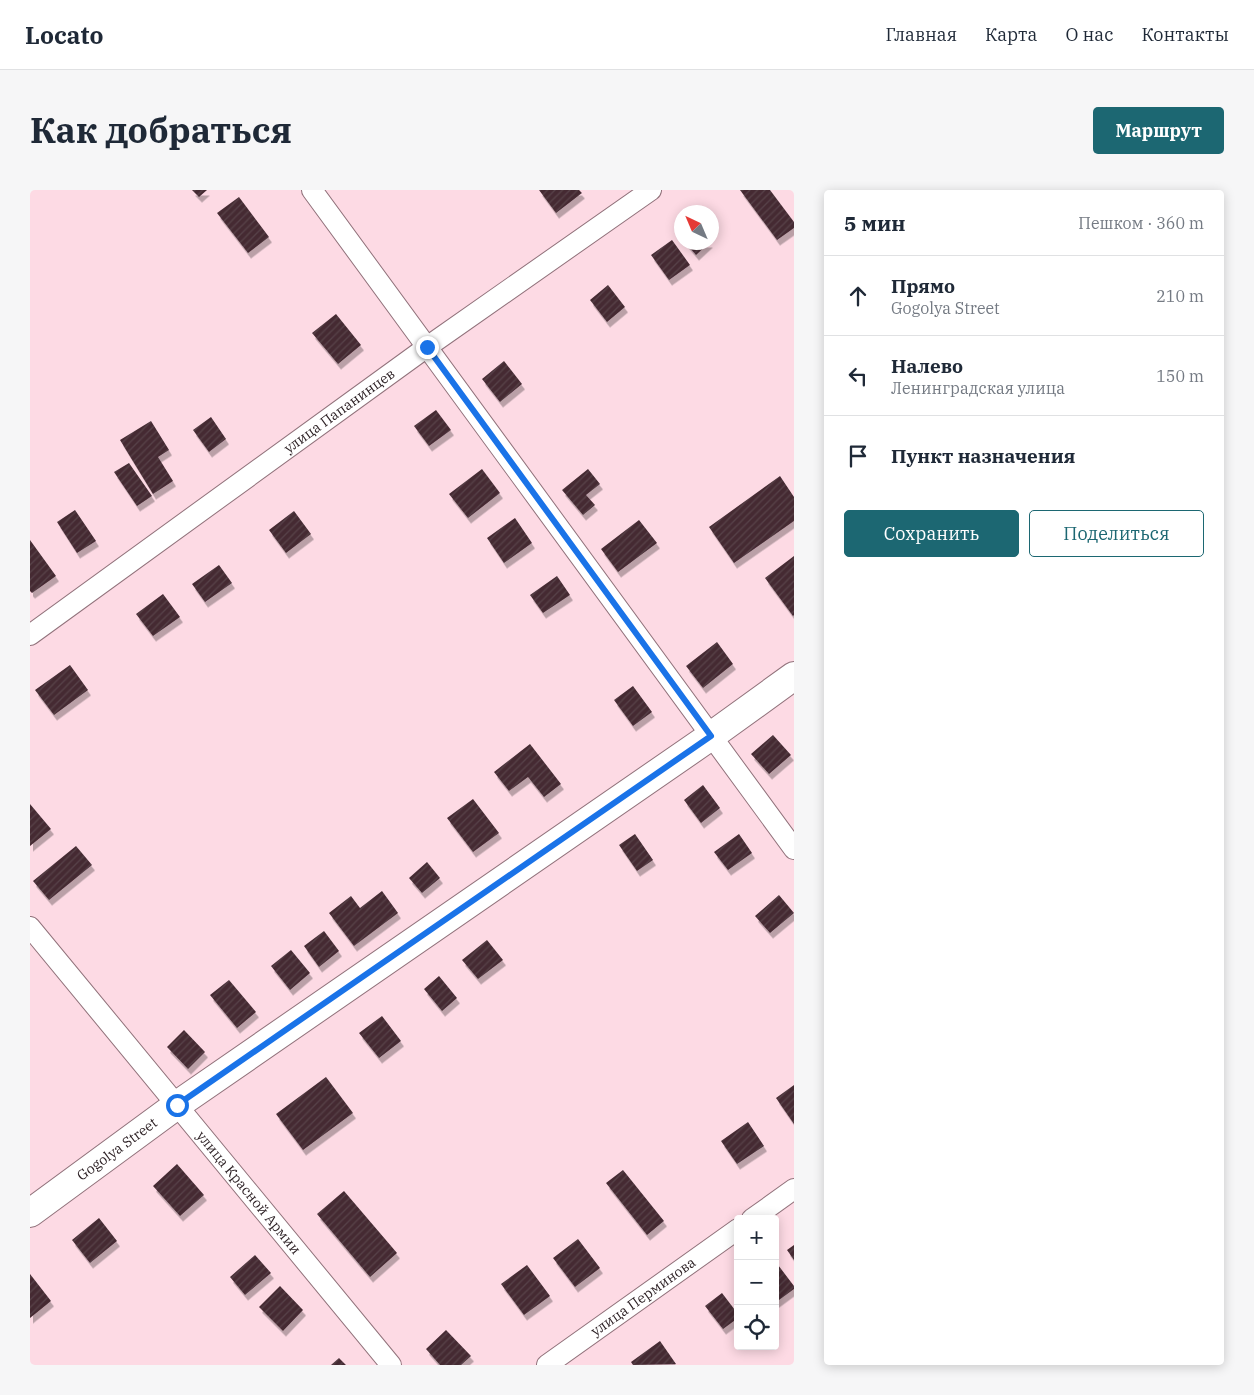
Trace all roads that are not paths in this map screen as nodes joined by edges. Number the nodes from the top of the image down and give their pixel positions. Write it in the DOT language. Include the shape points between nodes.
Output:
graph roads {
  1 [pos="312,190"];
  2 [pos="652,190"];
  3 [pos="427,347"];
  4 [pos="30,635"];
  5 [pos="794,676"];
  6 [pos="711,736"];
  7 [pos="794,850"];
  8 [pos="30,927"];
  9 [pos="177,1105"];
  10 [pos="794,1189"];
  11 [pos="30,1213"];
  12 [pos="758,1215"];
  13 [pos="734,1232"];
  14 [pos="391,1365"];
  15 [pos="547,1365"];
  1 -- 3 [label="street"];
  2 -- 3 [label="street, улица Папанинцев"];
  3 -- 4 [label="street, улица Папанинцев"];
  3 -- 6 [label="street"];
  5 -- 6 [label="street, Gogolya Street"];
  6 -- 7 [label="street"];
  6 -- 9 [label="street, Gogolya Street"];
  8 -- 9 [label="street, улица Красной Армии"];
  9 -- 11 [label="street, Gogolya Street"];
  9 -- 14 [label="street, улица Красной Армии"];
  10 -- 12 [label="street"];
  13 -- 15 [label="street, улица Перминова"];
}
